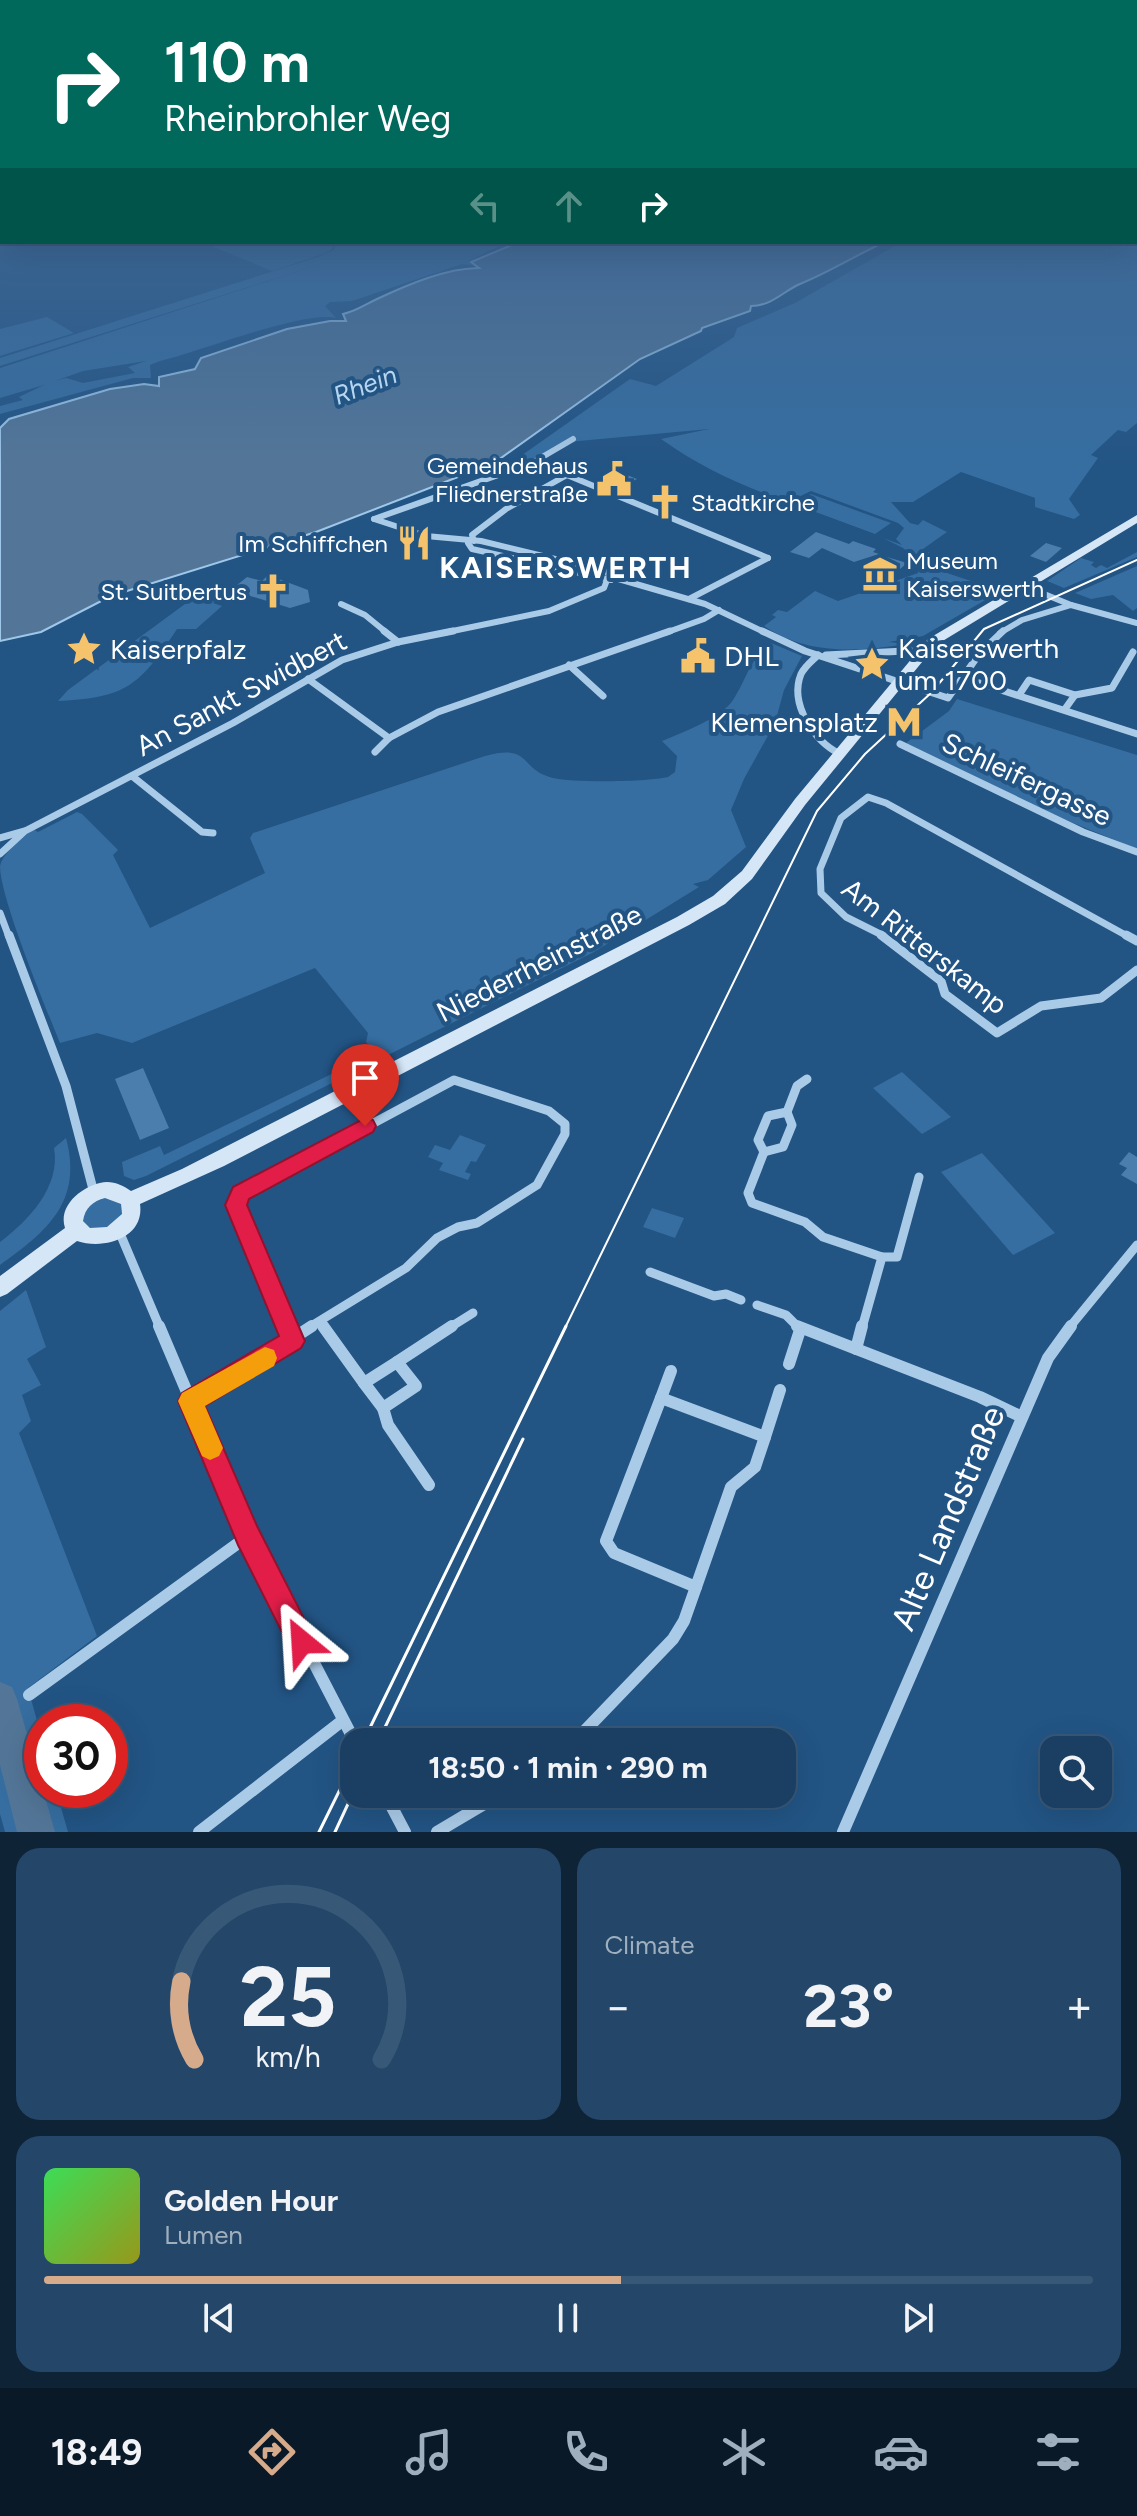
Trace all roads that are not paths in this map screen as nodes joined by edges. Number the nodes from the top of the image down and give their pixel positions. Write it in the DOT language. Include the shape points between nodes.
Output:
graph roads {
  1 [pos="573,439"];
  2 [pos="1137,518"];
  3 [pos="471,542"];
  4 [pos="611,579"];
  5 [pos="1027,587"];
  6 [pos="689,599"];
  7 [pos="341,604"];
  8 [pos="1071,605"];
  9 [pos="719,610"];
  10 [pos="1137,623"];
  11 [pos="398,642"];
  12 [pos="925,650"];
  13 [pos="1133,652"];
  14 [pos="818,655"];
  15 [pos="569,665"];
  16 [pos="964,678"];
  17 [pos="308,679"];
  18 [pos="899,682"];
  19 [pos="1019,695"];
  20 [pos="1075,695"];
  21 [pos="603,696"];
  22 [pos="1065,709"];
  23 [pos="1137,734"];
  24 [pos="389,738"];
  25 [pos="900,744"];
  26 [pos="375,752"];
  27 [pos="834,752"];
  28 [pos="132,776"];
  29 [pos="25,831"];
  30 [pos="213,833"];
  31 [pos="0,838"];
  32 [pos="1137,852"];
  33 [pos="0,854"];
  34 [pos="0,913"];
  35 [pos="1137,941"];
  36 [pos="1137,970"];
  37 [pos="807,1079"];
  38 [pos="787,1112"];
  39 [pos="764,1152"];
  40 [pos="919,1177"];
  41 [pos="94,1193"];
  42 [pos="130,1200"];
  43 [pos="77,1230"];
  44 [pos="119,1231"];
  45 [pos="1137,1245"];
  46 [pos="882,1257"];
  47 [pos="650,1272"];
  48 [pos="0,1288"];
  49 [pos="741,1300"];
  50 [pos="757,1305"];
  51 [pos="473,1313"];
  52 [pos="320,1322"];
  53 [pos="800,1330"];
  54 [pos="293,1341"];
  55 [pos="856,1349"];
  56 [pos="397,1362"];
  57 [pos="789,1364"];
  58 [pos="671,1371"];
  59 [pos="364,1383"];
  60 [pos="780,1390"];
  61 [pos="661,1398"];
  62 [pos="191,1401"];
  63 [pos="383,1408"];
  64 [pos="1022,1417"];
  65 [pos="765,1437"];
  66 [pos="429,1485"];
  67 [pos="248,1536"];
  68 [pos="697,1587"];
  69 [pos="29,1695"];
  70 [pos="342,1721"];
  71 [pos="346,1728"];
  72 [pos="587,1728"];
  73 [pos="392,1808"];
  74 [pos="477,1808"];
  75 [pos="199,1832"];
  76 [pos="405,1832"];
  77 [pos="437,1832"];
  78 [pos="843,1832"];
  1 -- 3 [label="street" via="532,463 374,519 411,533"];
  2 -- 5 [label="main road, Niederrheinstraße"];
  3 -- 4 [label="street" via="472,549"];
  3 -- 6 [label="street" via="491,519 567,475 768,558"];
  4 -- 6 [label="street"];
  4 -- 11 [label="street, An Sankt Swidbert" via="604,588 549,611"];
  5 -- 8 [label="street"];
  5 -- 12 [label="main road, Niederrheinstraße"];
  6 -- 9 [label="street"];
  7 -- 11 [label="street" via="365,615"];
  8 -- 10 [label="street"];
  8 -- 16 [label="street" via="1003,629"];
  9 -- 14 [label="street"];
  9 -- 15 [label="street"];
  11 -- 17 [label="street, An Sankt Swidbert" via="342,660"];
  12 -- 14 [label="street"];
  12 -- 18 [label="main road, Niederrheinstraße"];
  13 -- 20 [label="street" via="1112,688"];
  14 -- 18 [label="street"];
  14 -- 27 [label="street" via="801,674 798,699"];
  15 -- 21 [label="street"];
  15 -- 24 [label="street" via="438,712"];
  16 -- 18 [label="street" via="948,698"];
  16 -- 19 [label="street"];
  17 -- 24 [label="street"];
  17 -- 28 [label="street, An Sankt Swidbert"];
  18 -- 27 [label="main road, Niederrheinstraße"];
  19 -- 20 [label="street" via="1029,680"];
  19 -- 22 [label="street"];
  20 -- 22 [label="street"];
  22 -- 23 [label="street"];
  24 -- 26 [label="street"];
  25 -- 32 [label="street, Schleifergasse" via="1083,832"];
  27 -- 42 [label="main road, Niederrheinstraße" via="747,875 710,905 245,1149"];
  28 -- 29 [label="street, An Sankt Swidbert"];
  28 -- 30 [label="street" via="202,832"];
  29 -- 31 [label="street"];
  29 -- 33 [label="street, An Sankt Swidbert"];
  34 -- 41 [label="street" via="69,1093"];
  35 -- 36 [label="street, Am Ritterskamp" via="868,797 841,818 820,869 821,893 846,917 885,936 941,981 945,994 997,1033 1041,1006 1101,998"];
  37 -- 38 [label="street" via="797,1086"];
  38 -- 39 [label="street" via="792,1125 783,1147"];
  38 -- 39 [label="street" via="768,1116 758,1140"];
  39 -- 46 [label="street" via="748,1193 752,1203 805,1222 823,1237"];
  40 -- 46 [label="street" via="897,1257"];
  41 -- 42 [label="main road" via="115,1191"];
  41 -- 43 [label="main road" via="74,1213"];
  42 -- 44 [label="main road" via="132,1215"];
  43 -- 44 [label="main road" via="94,1238"];
  43 -- 48 [label="main road"];
  44 -- 62 [label="street"];
  45 -- 64 [label="street, Alte Landstraße" via="1048,1358"];
  46 -- 55 [label="street"];
  47 -- 49 [label="street" via="714,1296"];
  50 -- 53 [label="street" via="786,1315"];
  51 -- 56 [label="street"];
  52 -- 54 [label="street"];
  52 -- 54 [label="street" via="406,1268 415,1254 537,1185 565,1134 565,1124 549,1111 454,1080 241,1194 236,1205"];
  52 -- 59 [label="street"];
  53 -- 55 [label="street"];
  53 -- 57 [label="street"];
  54 -- 62 [label="street"];
  55 -- 64 [label="street"];
  56 -- 59 [label="street"];
  56 -- 63 [label="street" via="416,1386"];
  58 -- 61 [label="street"];
  59 -- 63 [label="street"];
  60 -- 65 [label="street"];
  61 -- 65 [label="street"];
  61 -- 68 [label="street" via="606,1541 614,1553"];
  62 -- 67 [label="street"];
  63 -- 66 [label="street" via="388,1425"];
  64 -- 78 [label="street, Alte Landstraße"];
  65 -- 68 [label="street" via="755,1467 731,1487"];
  67 -- 69 [label="street"];
  67 -- 70 [label="street"];
  68 -- 72 [label="street" via="673,1639"];
  70 -- 71 [label="street"];
  70 -- 75 [label="street"];
  73 -- 76 [label="street"];
  74 -- 77 [label="street"];
}
